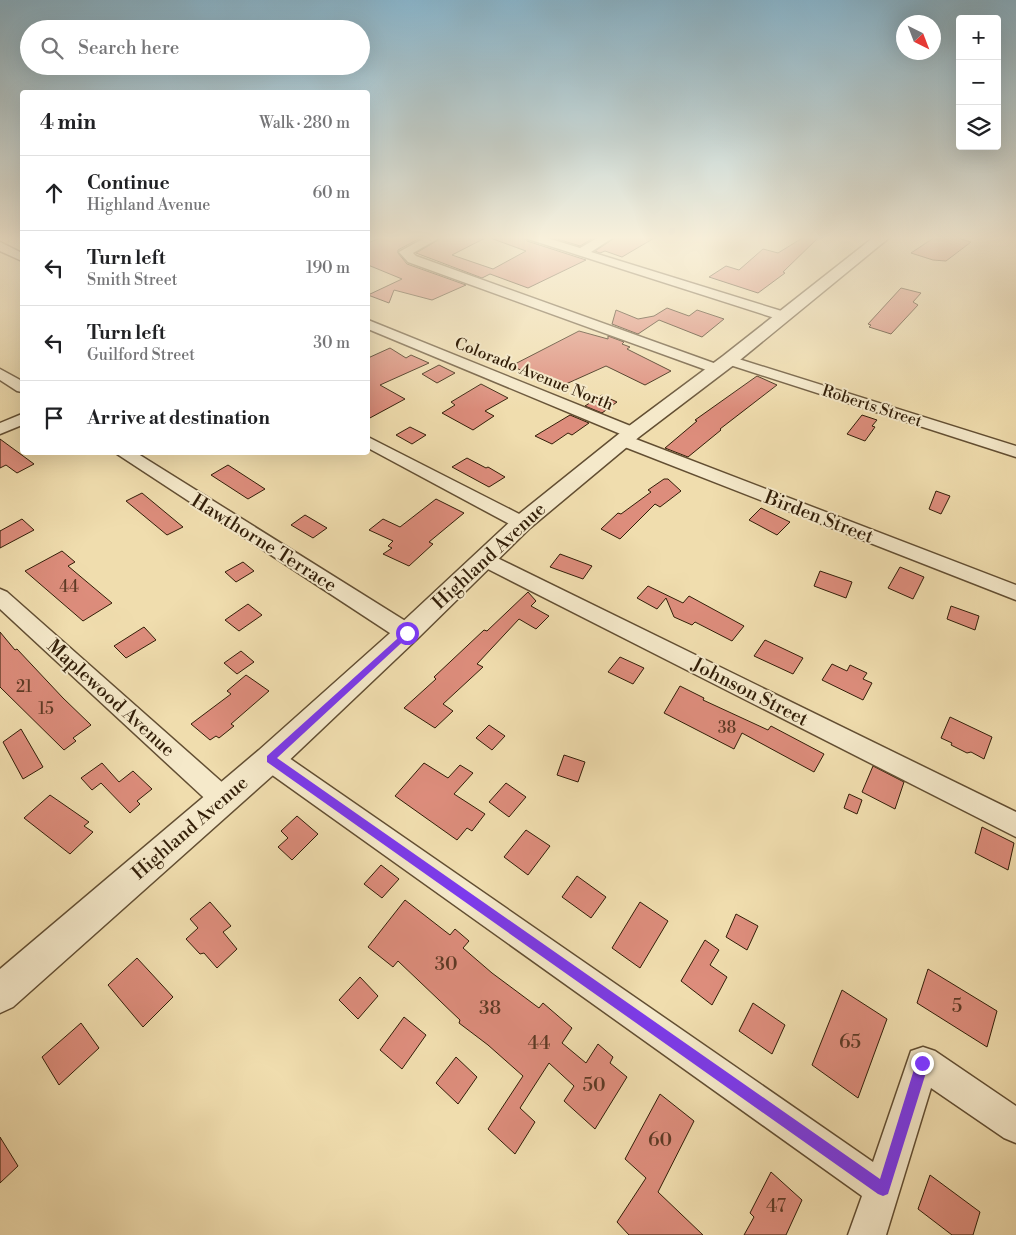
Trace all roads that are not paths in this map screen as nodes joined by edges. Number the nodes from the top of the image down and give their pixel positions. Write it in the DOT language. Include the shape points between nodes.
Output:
graph roads {
  1 [pos="518,295"];
  2 [pos="714,295"];
  3 [pos="810,295"];
  4 [pos="783,316"];
  5 [pos="370,325"];
  6 [pos="723,364"];
  7 [pos="0,373"];
  8 [pos="20,387"];
  9 [pos="20,420"];
  10 [pos="0,430"];
  11 [pos="627,437"];
  12 [pos="370,443"];
  13 [pos="1016,452"];
  14 [pos="127,455"];
  15 [pos="522,522"];
  16 [pos="485,559"];
  17 [pos="1016,593"];
  18 [pos="0,597"];
  19 [pos="407,633"];
  20 [pos="270,759"];
  21 [pos="222,799"];
  22 [pos="1016,825"];
  23 [pos="0,994"];
  24 [pos="1016,1126"];
  25 [pos="883,1190"];
  26 [pos="867,1235"];
  1 -- 6 [label="street, Roberts Street"];
  2 -- 4 [label="street"];
  3 -- 4 [label="street, Highland Avenue"];
  4 -- 6 [label="street, Highland Avenue"];
  5 -- 11 [label="street, Colorado Avenue North"];
  6 -- 11 [label="street, Highland Avenue"];
  6 -- 13 [label="street, Roberts Street"];
  7 -- 8 [label="street"];
  9 -- 10 [label="street"];
  11 -- 15 [label="street, Highland Avenue"];
  11 -- 17 [label="street, Birden Street"];
  12 -- 15 [label="street"];
  14 -- 19 [label="street, Hawthorne Terrace"];
  15 -- 16 [label="street, Highland Avenue"];
  16 -- 19 [label="street, Highland Avenue"];
  16 -- 22 [label="street, Johnson Street"];
  18 -- 21 [label="street, Maplewood Avenue"];
  19 -- 20 [label="street, Highland Avenue"];
  20 -- 21 [label="street, Highland Avenue"];
  20 -- 25 [label="street"];
  21 -- 23 [label="street, Highland Avenue"];
  24 -- 25 [label="street" via="922,1063"];
  25 -- 26 [label="street"];
}
